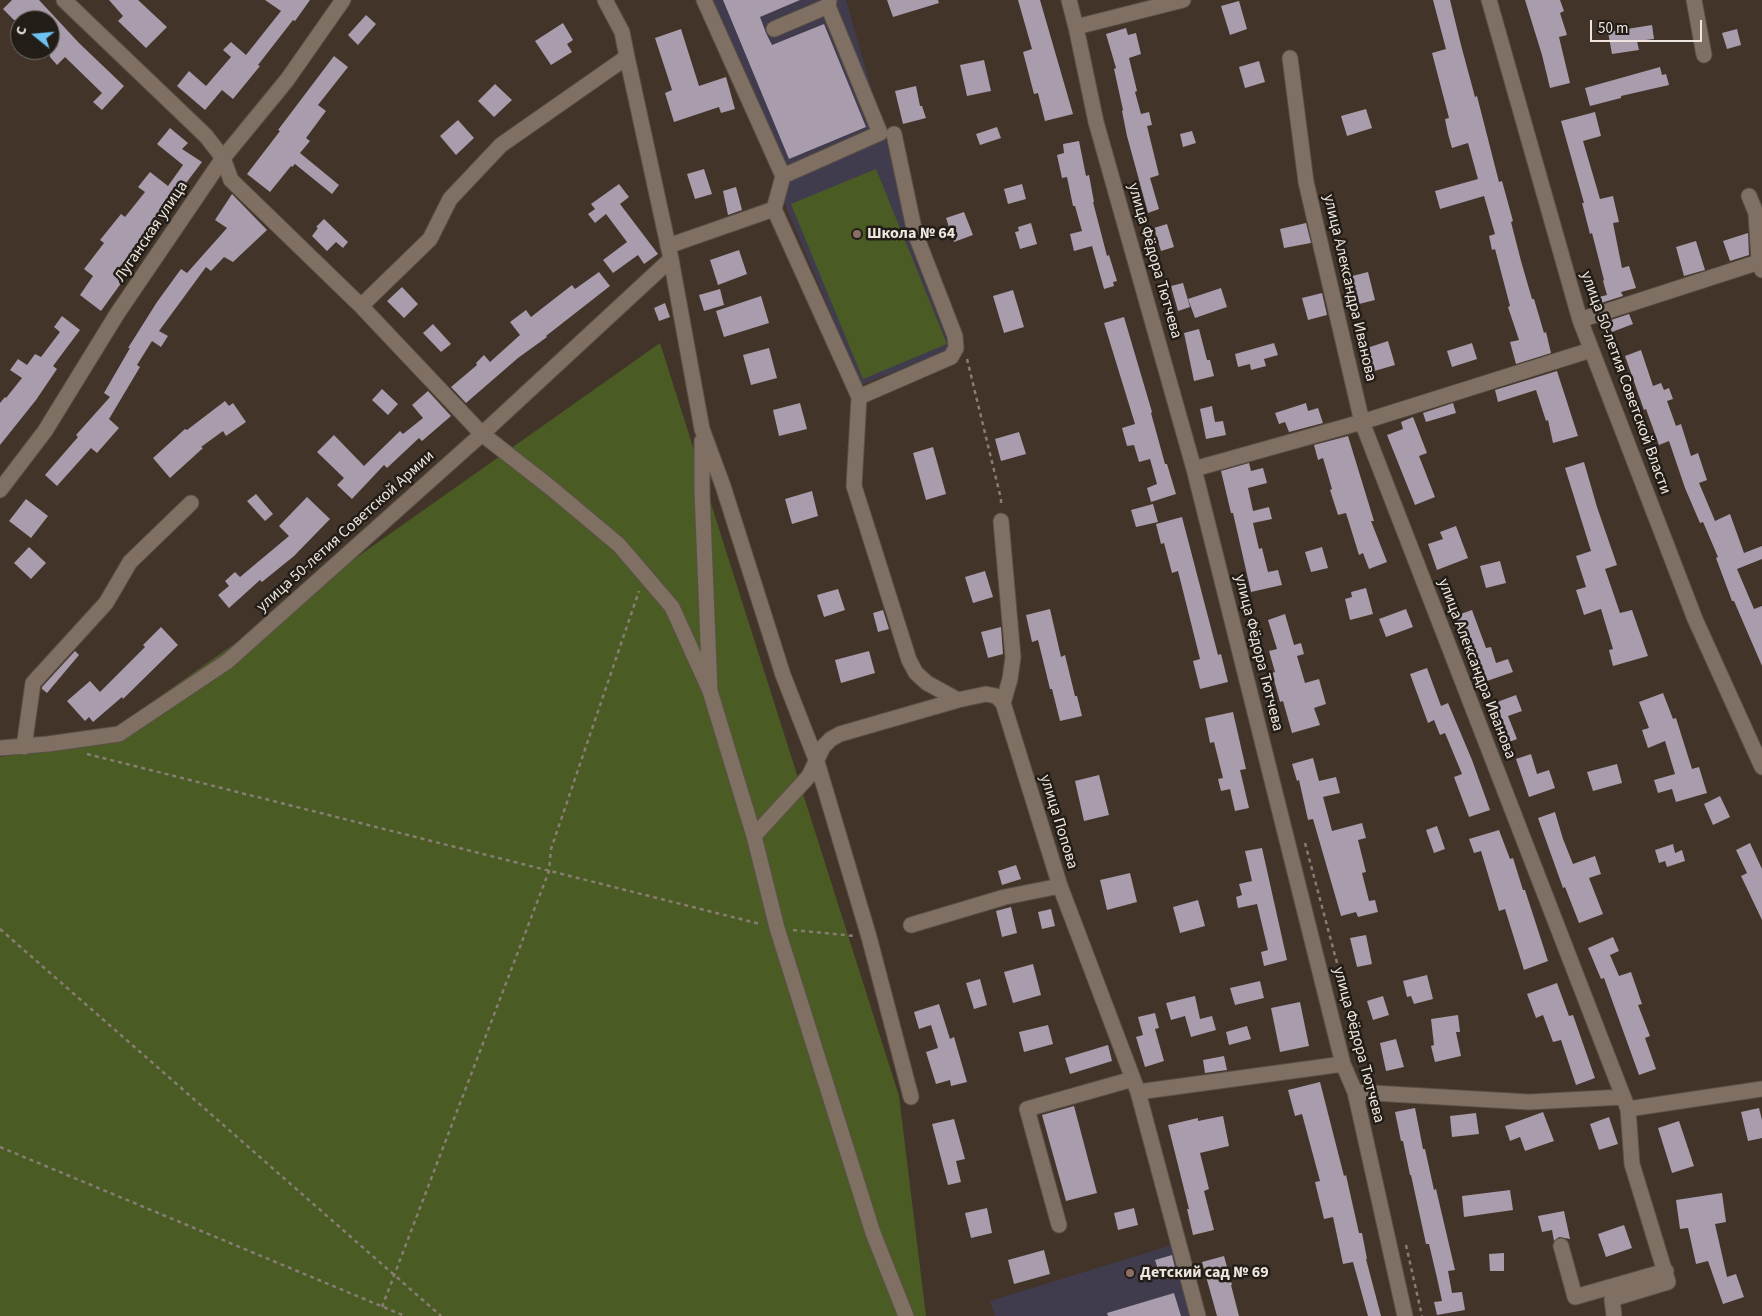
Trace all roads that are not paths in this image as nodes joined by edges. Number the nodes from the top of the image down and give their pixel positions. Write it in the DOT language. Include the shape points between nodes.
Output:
graph roads {
  1 [pos="64,0"];
  2 [pos="343,0"];
  3 [pos="604,0"];
  4 [pos="704,0"];
  5 [pos="1069,0"];
  6 [pos="1183,0"];
  7 [pos="1489,0"];
  8 [pos="1694,0"];
  9 [pos="828,3"];
  10 [pos="1076,27"];
  11 [pos="774,30"];
  12 [pos="1704,55"];
  13 [pos="627,57"];
  14 [pos="1290,58"];
  15 [pos="894,134"];
  16 [pos="223,158"];
  17 [pos="783,176"];
  18 [pos="1749,196"];
  19 [pos="774,209"];
  20 [pos="669,252"];
  21 [pos="1761,264"];
  22 [pos="361,306"];
  23 [pos="1580,320"];
  24 [pos="1591,350"];
  25 [pos="859,397"];
  26 [pos="1362,422"];
  27 [pos="702,429"];
  28 [pos="482,434"];
  29 [pos="1194,469"];
  30 [pos="0,490"];
  31 [pos="192,503"];
  32 [pos="1001,521"];
  33 [pos="710,691"];
  34 [pos="958,700"];
  35 [pos="1003,703"];
  36 [pos="24,746"];
  37 [pos="0,748"];
  38 [pos="817,762"];
  39 [pos="1762,767"];
  40 [pos="754,836"];
  41 [pos="1060,886"];
  42 [pos="911,924"];
  43 [pos="1343,1064"];
  44 [pos="1136,1086"];
  45 [pos="1762,1089"];
  46 [pos="1355,1092"];
  47 [pos="911,1097"];
  48 [pos="1625,1103"];
  49 [pos="1059,1225"];
  50 [pos="1561,1246"];
  51 [pos="1667,1277"];
  52 [pos="906,1316"];
  53 [pos="1198,1316"];
  54 [pos="1405,1316"];
  55 [pos="1614,1316"];
  1 -- 16 [label="street" via="206,136"];
  2 -- 16 [label="street, Луганская улица" via="287,80"];
  3 -- 13 [label="street" via="622,32"];
  4 -- 17 [label="street"];
  5 -- 10 [label="street, улица Фёдора Тютчева"];
  6 -- 10 [label="street"];
  7 -- 23 [label="street, улица 50-летия Советской Власти"];
  8 -- 12 [label="street"];
  9 -- 11 [label="street"];
  9 -- 17 [label="street" via="880,134"];
  10 -- 29 [label="street, улица Фёдора Тютчева" via="1096,122"];
  13 -- 20 [label="street"];
  13 -- 22 [label="street" via="501,144 450,199 430,239"];
  14 -- 26 [label="street, улица Александра Иванова" via="1306,182"];
  15 -- 25 [label="street" via="915,233 955,336 956,348 951,357"];
  16 -- 22 [label="street" via="231,180"];
  16 -- 30 [label="street, Луганская улица" via="117,314 45,431"];
  17 -- 19 [label="street"];
  18 -- 21 [label="street" via="1756,213"];
  19 -- 20 [label="street"];
  19 -- 25 [label="street"];
  20 -- 27 [label="street"];
  20 -- 28 [label="street, улица 50-летия Советской Армии"];
  21 -- 23 [label="street"];
  22 -- 28 [label="street"];
  23 -- 24 [label="street, улица 50-летия Советской Власти"];
  24 -- 26 [label="street"];
  24 -- 39 [label="street, улица 50-летия Советской Власти" via="1695,619"];
  25 -- 34 [label="street" via="854,486 909,660 927,683"];
  26 -- 29 [label="street"];
  26 -- 48 [label="street, улица Александра Иванова"];
  27 -- 33 [label="street"];
  27 -- 38 [label="street" via="724,486 783,675"];
  28 -- 33 [label="street" via="619,545 672,607"];
  28 -- 36 [label="street, улица 50-летия Советской Армии" via="228,661 119,734"];
  29 -- 43 [label="street, улица Фёдора Тютчева"];
  31 -- 36 [label="street" via="130,562 106,603 33,683"];
  32 -- 35 [label="street" via="1014,657"];
  33 -- 40 [label="street"];
  34 -- 35 [label="street" via="986,694 996,696"];
  34 -- 38 [label="street" via="840,734 823,747"];
  35 -- 41 [label="street, улица Попова"];
  36 -- 37 [label="street, улица 50-летия Советской Армии"];
  38 -- 40 [label="street" via="809,776"];
  38 -- 47 [label="street"];
  40 -- 52 [label="street" via="777,928 873,1232"];
  41 -- 42 [label="street" via="1005,896"];
  41 -- 44 [label="street, улица Попова"];
  43 -- 44 [label="street"];
  43 -- 46 [label="street, улица Фёдора Тютчева"];
  44 -- 49 [label="street" via="1027,1109"];
  44 -- 53 [label="street, улица Попова"];
  45 -- 48 [label="street"];
  46 -- 48 [label="street" via="1529,1102"];
  46 -- 54 [label="street, улица Фёдора Тютчева"];
  48 -- 51 [label="street, улица Александра Иванова" via="1632,1164"];
  50 -- 51 [label="street" via="1574,1297"];
  51 -- 55 [label="street" via="1612,1299"];
}
